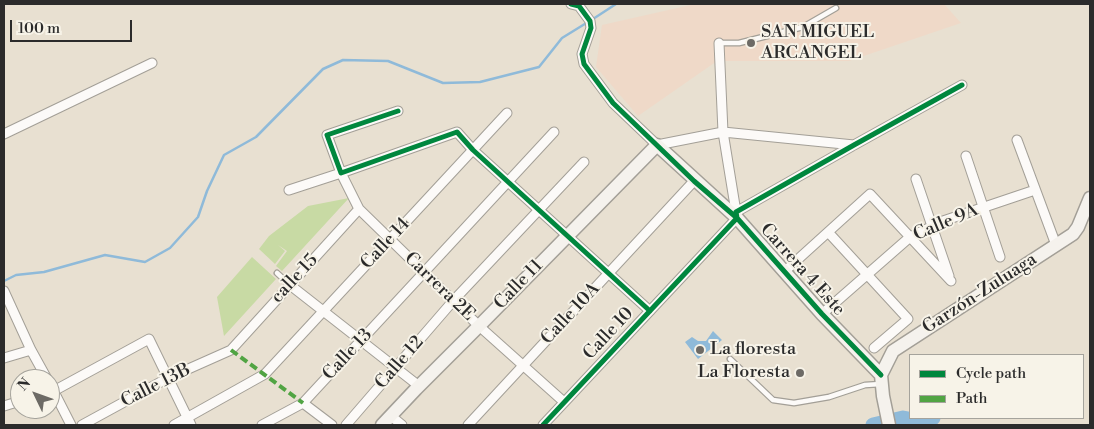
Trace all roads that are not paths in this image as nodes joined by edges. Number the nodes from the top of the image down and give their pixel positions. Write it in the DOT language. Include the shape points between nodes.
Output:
graph roads {
  1 [pos="577,4"];
  2 [pos="836,8"];
  3 [pos="719,43"];
  4 [pos="152,62"];
  5 [pos="962,85"];
  6 [pos="398,111"];
  7 [pos="507,113"];
  8 [pos="5,131"];
  9 [pos="554,132"];
  10 [pos="723,132"];
  11 [pos="1017,140"];
  12 [pos="657,145"];
  13 [pos="854,145"];
  14 [pos="473,150"];
  15 [pos="966,156"];
  16 [pos="584,162"];
  17 [pos="342,173"];
  18 [pos="916,179"];
  19 [pos="694,181"];
  20 [pos="508,183"];
  21 [pos="289,190"];
  22 [pos="1035,190"];
  23 [pos="1090,198"];
  24 [pos="983,207"];
  25 [pos="360,209"];
  26 [pos="538,211"];
  27 [pos="737,215"];
  28 [pos="932,227"];
  29 [pos="828,232"];
  30 [pos="566,236"];
  31 [pos="910,237"];
  32 [pos="390,240"];
  33 [pos="1056,245"];
  34 [pos="1000,256"];
  35 [pos="785,271"];
  36 [pos="277,273"];
  37 [pos="424,273"];
  38 [pos="608,274"];
  39 [pos="868,276"];
  40 [pos="290,285"];
  41 [pos="4,291"];
  42 [pos="453,301"];
  43 [pos="323,311"];
  44 [pos="650,311"];
  45 [pos="822,314"];
  46 [pos="480,326"];
  47 [pos="361,341"];
  48 [pos="874,348"];
  49 [pos="31,350"];
  50 [pos="231,350"];
  51 [pos="4,358"];
  52 [pos="730,360"];
  53 [pos="523,366"];
  54 [pos="396,368"];
  55 [pos="41,369"];
  56 [pos="168,378"];
  57 [pos="60,385"];
  58 [pos="882,385"];
  59 [pos="419,386"];
  60 [pos="564,402"];
  61 [pos="303,403"];
  62 [pos="60,406"];
  63 [pos="386,420"];
  64 [pos="189,422"];
  65 [pos="71,425"];
  66 [pos="82,425"];
  67 [pos="174,425"];
  68 [pos="262,425"];
  69 [pos="332,425"];
  70 [pos="346,425"];
  71 [pos="402,425"];
  72 [pos="468,425"];
  73 [pos="543,425"];
  74 [pos="889,425"];
  1 -- 12 [label="street" via="590,21 591,28 582,54 584,64 613,103"];
  2 -- 3 [label="lane" via="802,27 739,43"];
  3 -- 10 [label="street"];
  4 -- 8 [label="street"];
  5 -- 13 [label="street, Calle 10"];
  6 -- 17 [label="street, Carrera 2E" via="327,135"];
  7 -- 14 [label="street, Calle 14"];
  9 -- 20 [label="street, Calle 13"];
  10 -- 12 [label="street"];
  10 -- 13 [label="street"];
  10 -- 27 [label="street"];
  11 -- 22 [label="street"];
  12 -- 19 [label="street, Carrera 4 Este"];
  12 -- 30 [label="street, Calle 11"];
  13 -- 27 [label="street, Calle 10"];
  14 -- 17 [label="street" via="458,132"];
  14 -- 20 [label="street"];
  14 -- 32 [label="street, Calle 14"];
  15 -- 24 [label="street"];
  16 -- 26 [label="street, Calle 12"];
  17 -- 21 [label="street"];
  17 -- 25 [label="street, Carrera 2E"];
  18 -- 28 [label="street"];
  19 -- 27 [label="street, Carrera 4 Este"];
  19 -- 38 [label="street, Calle 10A"];
  20 -- 26 [label="street"];
  20 -- 37 [label="street, Calle 13"];
  22 -- 24 [label="street, Calle 9A"];
  22 -- 33 [label="street"];
  23 -- 33 [label="street, Garzón-Zuluaga" via="1073,234"];
  24 -- 28 [label="street, Calle 9A" via="943,220"];
  24 -- 34 [label="street"];
  25 -- 32 [label="street, Carrera 2E"];
  25 -- 40 [label="street, calle 15"];
  26 -- 30 [label="street"];
  26 -- 42 [label="street, Calle 12"];
  27 -- 35 [label="street, Carrera 4 Este"];
  27 -- 44 [label="street, Calle 10"];
  28 -- 31 [label="street, Calle 9A"];
  28 -- 31 [label="street" via="951,281"];
  29 -- 31 [label="street" via="870,194"];
  29 -- 35 [label="street"];
  29 -- 39 [label="street"];
  30 -- 38 [label="street"];
  30 -- 46 [label="street, Calle 11"];
  31 -- 39 [label="street, Calle 9A"];
  32 -- 37 [label="street, Carrera 2E"];
  32 -- 43 [label="street, Calle 14"];
  33 -- 58 [label="street, Garzón-Zuluaga" via="893,351"];
  35 -- 45 [label="street, Carrera 4 Este"];
  36 -- 40 [label="lane"];
  37 -- 42 [label="street, Carrera 2E"];
  37 -- 47 [label="street, Calle 13"];
  38 -- 44 [label="street"];
  38 -- 53 [label="street, Calle 10A"];
  39 -- 45 [label="street, Calle 9A"];
  39 -- 48 [label="street" via="908,320"];
  40 -- 43 [label="street"];
  40 -- 50 [label="street, calle 15"];
  41 -- 49 [label="street"];
  42 -- 46 [label="street, Carrera 2E"];
  42 -- 54 [label="street, Calle 12"];
  43 -- 47 [label="street"];
  43 -- 64 [label="street, Calle 14" via="265,374"];
  44 -- 60 [label="street, Calle 10"];
  45 -- 58 [label="street, Carrera 4 Este"];
  46 -- 53 [label="street, Carrera 2E"];
  46 -- 59 [label="street, Calle 11"];
  47 -- 54 [label="street"];
  47 -- 61 [label="street, Calle 13"];
  49 -- 51 [label="street"];
  49 -- 55 [label="street"];
  50 -- 56 [label="street, Calle 13B"];
  52 -- 58 [label="lane" via="772,400 794,403"];
  53 -- 60 [label="street, Carrera 2E"];
  53 -- 72 [label="street, Calle 10A"];
  54 -- 59 [label="street"];
  54 -- 70 [label="street, Calle 12"];
  56 -- 57 [label="street" via="149,339"];
  56 -- 64 [label="street"];
  56 -- 66 [label="street, Calle 13B"];
  58 -- 74 [label="street"];
  59 -- 63 [label="street, Calle 11"];
  60 -- 73 [label="street, Calle 10"];
  61 -- 68 [label="street, Calle 13"];
  61 -- 69 [label="street"];
  62 -- 65 [label="street"];
  63 -- 71 [label="street"];
  64 -- 67 [label="street, Calle 14"];
}
